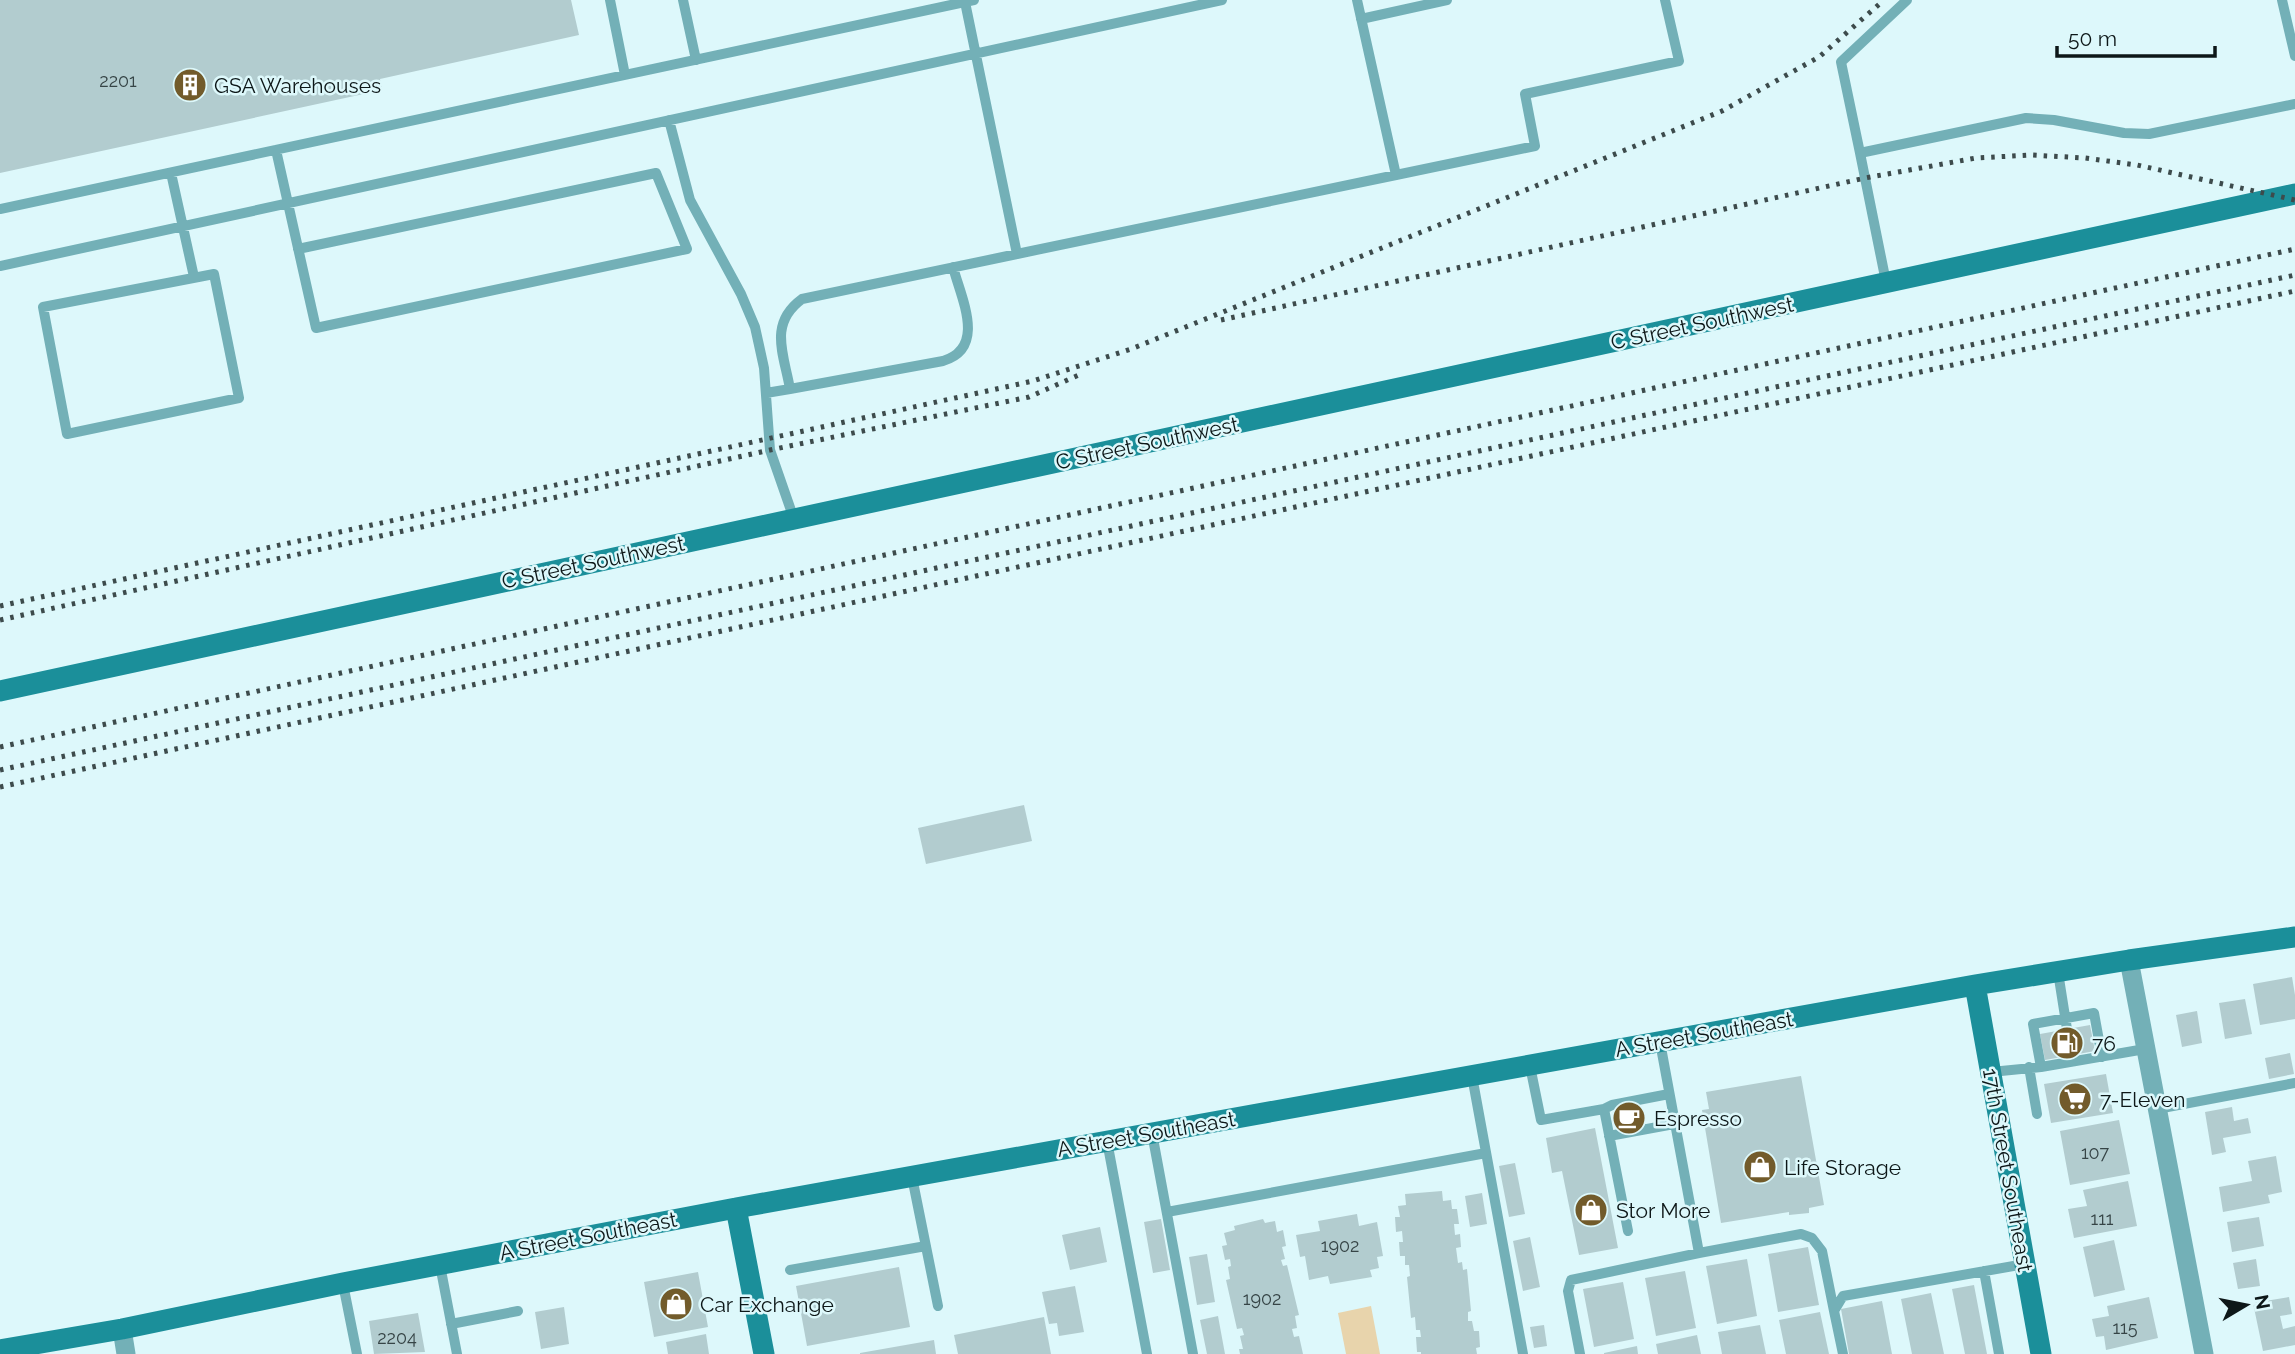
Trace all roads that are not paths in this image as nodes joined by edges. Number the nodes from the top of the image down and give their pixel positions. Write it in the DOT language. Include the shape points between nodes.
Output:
graph roads {
  1 [pos="610,0"];
  2 [pos="683,0"];
  3 [pos="1222,0"];
  4 [pos="1357,0"];
  5 [pos="1447,0"];
  6 [pos="1665,0"];
  7 [pos="1907,0"];
  8 [pos="2281,0"];
  9 [pos="969,1"];
  10 [pos="1361,19"];
  11 [pos="976,54"];
  12 [pos="2295,56"];
  13 [pos="696,60"];
  14 [pos="625,75"];
  15 [pos="2295,104"];
  16 [pos="670,120"];
  17 [pos="276,150"];
  18 [pos="1860,152"];
  19 [pos="171,173"];
  20 [pos="1396,175"];
  21 [pos="2295,194"];
  22 [pos="288,203"];
  23 [pos="0,209"];
  24 [pos="184,226"];
  25 [pos="298,249"];
  26 [pos="1017,254"];
  27 [pos="0,266"];
  28 [pos="953,267"];
  29 [pos="194,278"];
  30 [pos="1886,283"];
  31 [pos="790,389"];
  32 [pos="766,393"];
  33 [pos="794,519"];
  34 [pos="0,691"];
  35 [pos="2295,937"];
  36 [pos="2129,960"];
  37 [pos="2058,972"];
  38 [pos="1975,985"];
  39 [pos="2065,1018"];
  40 [pos="2067,1029"];
  41 [pos="1660,1042"];
  42 [pos="2146,1049"];
  43 [pos="2102,1057"];
  44 [pos="1530,1065"];
  45 [pos="2029,1067"];
  46 [pos="2041,1067"];
  47 [pos="1991,1072"];
  48 [pos="1472,1076"];
  49 [pos="2295,1086"];
  50 [pos="1669,1094"];
  51 [pos="2157,1108"];
  52 [pos="1604,1109"];
  53 [pos="2037,1114"];
  54 [pos="1674,1124"];
  55 [pos="1152,1133"];
  56 [pos="1609,1136"];
  57 [pos="1107,1141"];
  58 [pos="1486,1153"];
  59 [pos="912,1176"];
  60 [pos="736,1208"];
  61 [pos="1167,1212"];
  62 [pos="1628,1231"];
  63 [pos="926,1246"];
  64 [pos="1699,1253"];
  65 [pos="2025,1264"];
  66 [pos="440,1265"];
  67 [pos="790,1270"];
  68 [pos="1984,1271"];
  69 [pos="343,1283"];
  70 [pos="938,1306"];
  71 [pos="518,1311"];
  72 [pos="1835,1311"];
  73 [pos="451,1324"];
  74 [pos="122,1329"];
  75 [pos="0,1350"];
  76 [pos="126,1354"];
  77 [pos="358,1354"];
  78 [pos="457,1354"];
  79 [pos="764,1354"];
  80 [pos="1147,1354"];
  81 [pos="1193,1354"];
  82 [pos="1523,1354"];
  83 [pos="1580,1354"];
  84 [pos="1843,1354"];
  85 [pos="1999,1354"];
  86 [pos="2041,1354"];
  87 [pos="2204,1354"];
  1 -- 14 [label="lane"];
  2 -- 13 [label="lane"];
  3 -- 11 [label="lane"];
  4 -- 10 [label="lane"];
  5 -- 10 [label="lane"];
  6 -- 20 [label="lane" via="1679,61 1525,94 1535,146"];
  7 -- 18 [label="lane" via="1841,62"];
  8 -- 12 [label="lane"];
  9 -- 11 [label="lane"];
  9 -- 13 [label="lane"];
  10 -- 20 [label="lane"];
  11 -- 16 [label="lane"];
  11 -- 26 [label="lane"];
  13 -- 14 [label="lane"];
  14 -- 17 [label="lane"];
  15 -- 18 [label="lane" via="2149,134 2025,118"];
  16 -- 22 [label="lane"];
  16 -- 32 [label="lane" via="690,200 755,327"];
  17 -- 19 [label="lane"];
  17 -- 22 [label="lane"];
  18 -- 30 [label="lane"];
  19 -- 23 [label="lane"];
  19 -- 24 [label="lane"];
  20 -- 26 [label="lane"];
  21 -- 30 [label="main road, C Street Southwest"];
  22 -- 24 [label="lane"];
  22 -- 25 [label="lane"];
  24 -- 27 [label="lane"];
  24 -- 29 [label="lane"];
  25 -- 25 [label="lane" via="316,328 687,249 656,173"];
  26 -- 28 [label="lane"];
  28 -- 31 [label="lane" via="802,299 784,317 780,330"];
  28 -- 31 [label="lane" via="968,324 961,352 943,361"];
  29 -- 29 [label="lane" via="214,274 239,398 67,434 43,307"];
  30 -- 33 [label="main road, C Street Southwest"];
  31 -- 32 [label="lane"];
  32 -- 33 [label="lane" via="770,450"];
  33 -- 34 [label="main road, C Street Southwest"];
  35 -- 36 [label="main road, A Street Southeast"];
  36 -- 37 [label="main road, A Street Southeast"];
  36 -- 42 [label="street"];
  37 -- 38 [label="main road, A Street Southeast"];
  37 -- 39 [label="lane"];
  38 -- 41 [label="main road, A Street Southeast"];
  38 -- 47 [label="main road, 17th Street Southeast"];
  39 -- 40 [label="lane"];
  39 -- 43 [label="lane" via="2094,1013"];
  39 -- 46 [label="lane" via="2033,1024"];
  41 -- 44 [label="main road, A Street Southeast"];
  41 -- 50 [label="lane"];
  42 -- 43 [label="lane"];
  42 -- 51 [label="street"];
  43 -- 46 [label="lane"];
  44 -- 48 [label="main road, A Street Southeast"];
  44 -- 52 [label="lane" via="1541,1120"];
  45 -- 46 [label="lane"];
  45 -- 47 [label="lane"];
  45 -- 53 [label="lane"];
  47 -- 65 [label="main road, 17th Street Southeast"];
  48 -- 55 [label="main road, A Street Southeast"];
  48 -- 58 [label="lane"];
  49 -- 51 [label="lane"];
  50 -- 52 [label="lane"];
  50 -- 54 [label="lane"];
  51 -- 87 [label="street"];
  52 -- 56 [label="lane"];
  54 -- 56 [label="lane"];
  54 -- 64 [label="lane"];
  55 -- 57 [label="main road, A Street Southeast"];
  55 -- 61 [label="lane"];
  56 -- 62 [label="lane"];
  57 -- 59 [label="main road, A Street Southeast"];
  57 -- 80 [label="lane"];
  58 -- 61 [label="lane"];
  58 -- 82 [label="lane"];
  59 -- 60 [label="main road, A Street Southeast"];
  59 -- 63 [label="lane"];
  60 -- 66 [label="main road, A Street Southeast"];
  60 -- 79 [label="main road"];
  61 -- 81 [label="lane"];
  63 -- 67 [label="lane"];
  63 -- 70 [label="lane"];
  64 -- 72 [label="lane" via="1801,1234 1812,1238 1822,1251"];
  64 -- 83 [label="lane" via="1572,1280 1568,1291"];
  65 -- 68 [label="lane"];
  65 -- 86 [label="main road, 17th Street Southeast"];
  66 -- 69 [label="main road, A Street Southeast"];
  66 -- 73 [label="lane"];
  68 -- 72 [label="lane" via="1843,1296"];
  68 -- 85 [label="lane"];
  69 -- 74 [label="main road, A Street Southeast"];
  69 -- 77 [label="lane"];
  71 -- 73 [label="lane"];
  72 -- 84 [label="lane"];
  73 -- 78 [label="lane"];
  74 -- 75 [label="main road, A Street Southeast"];
  74 -- 76 [label="street"];
}
